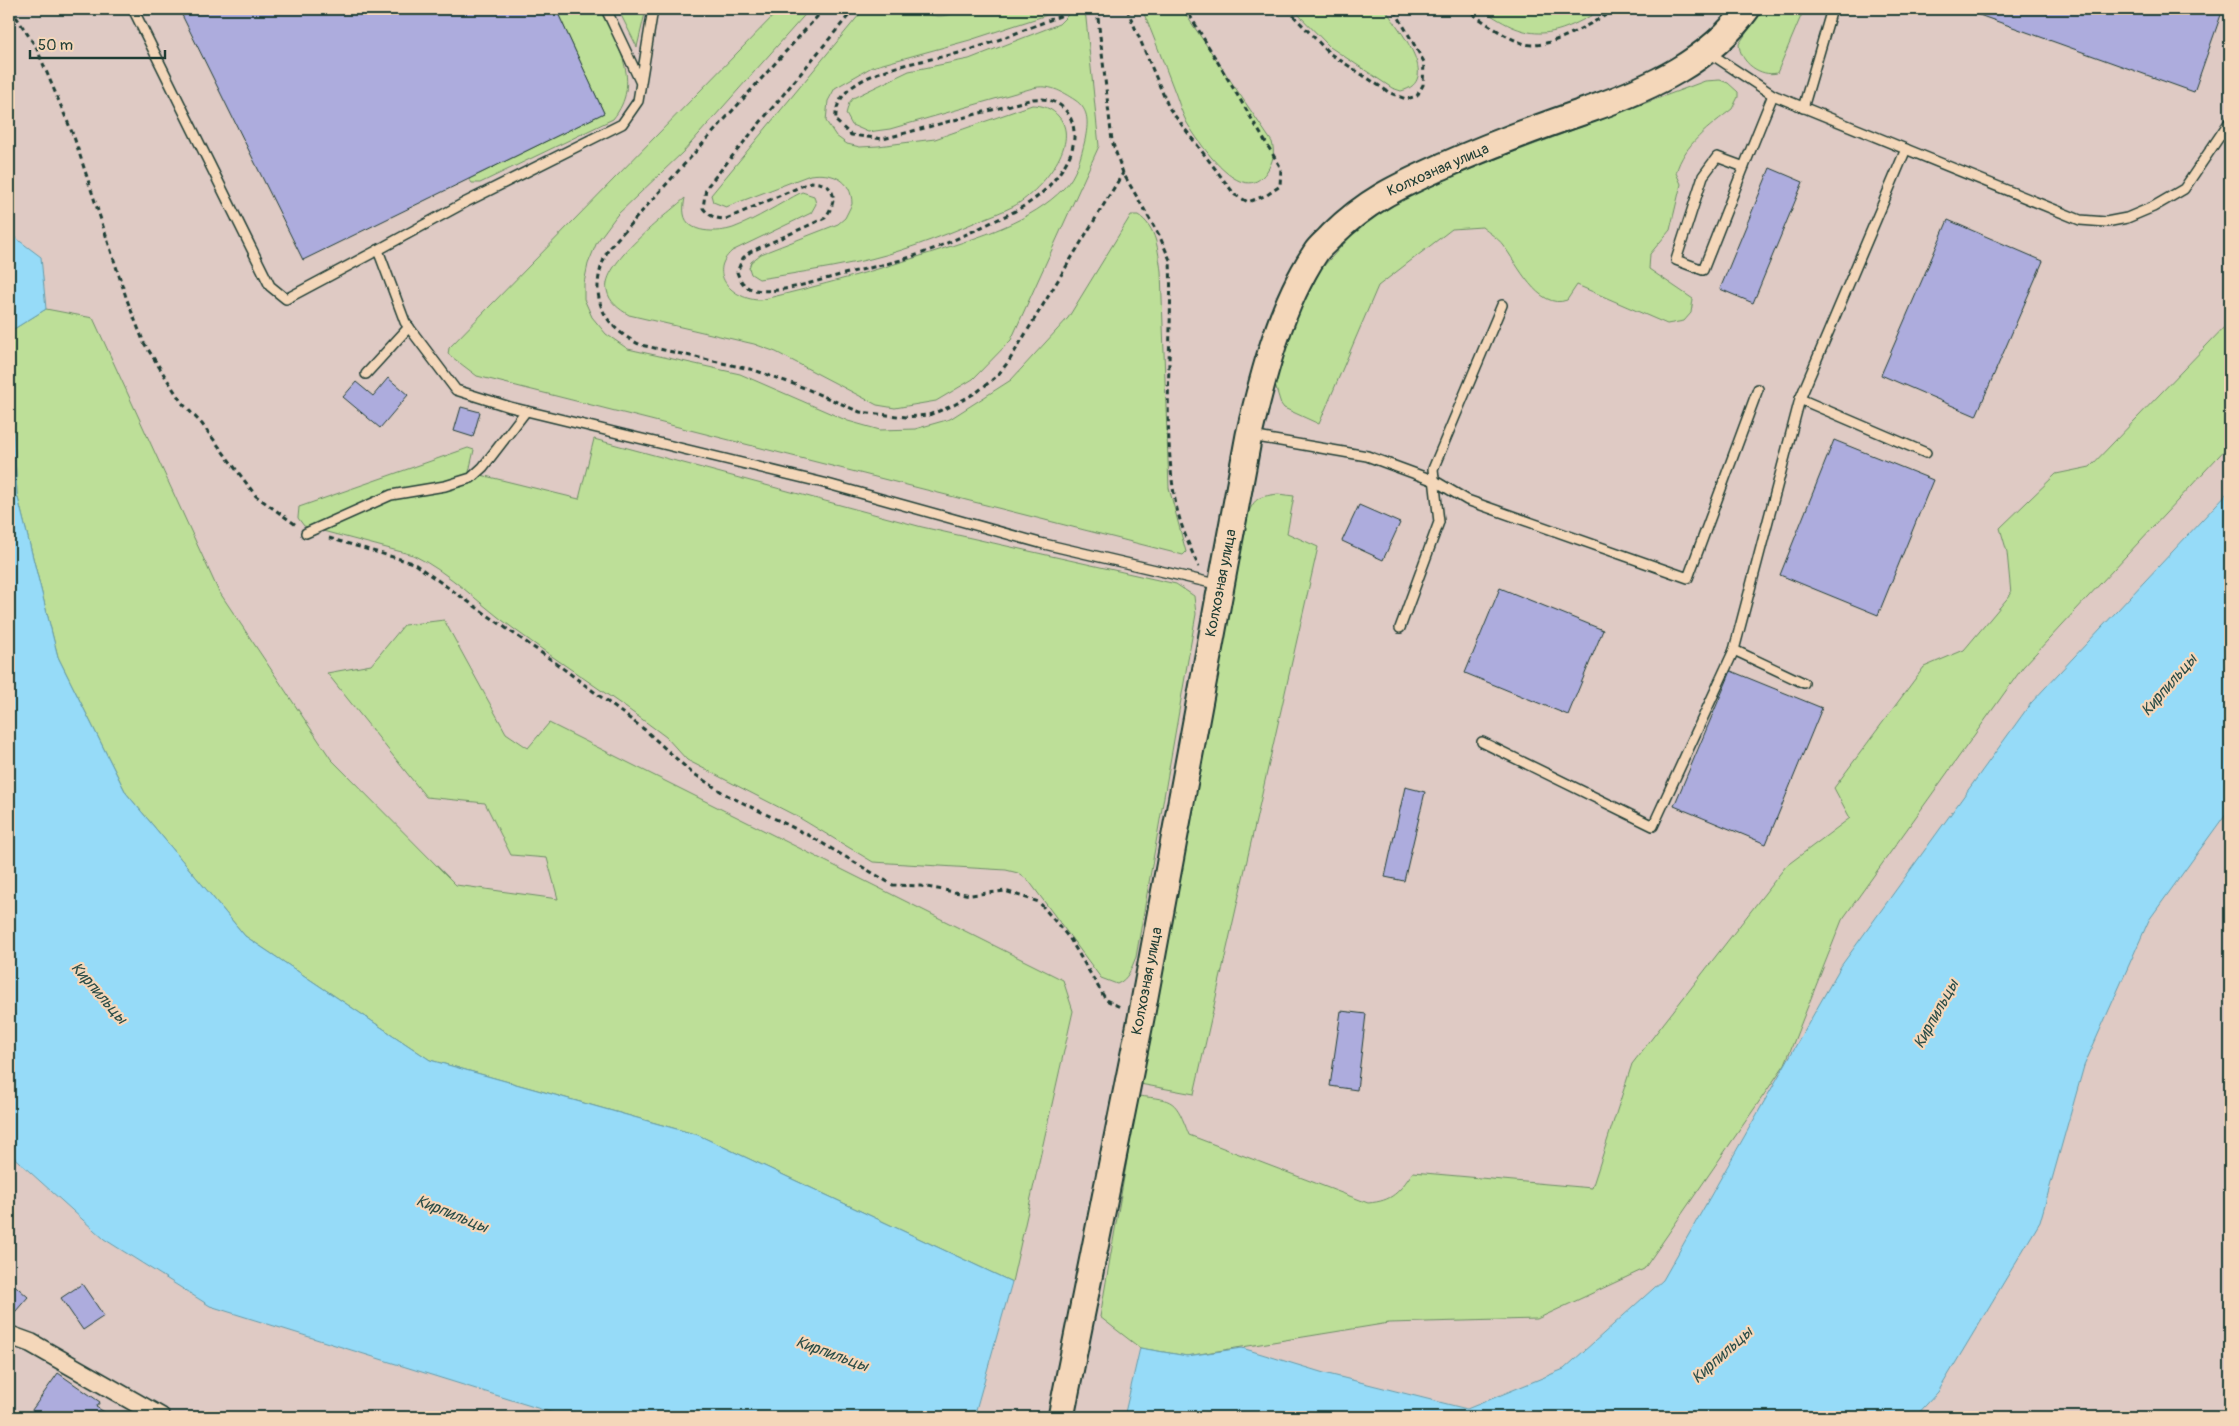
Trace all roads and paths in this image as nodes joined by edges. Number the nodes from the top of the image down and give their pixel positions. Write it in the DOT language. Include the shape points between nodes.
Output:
graph roads {
  1 [pos="10,9"];
  2 [pos="134,9"];
  3 [pos="606,9"];
  4 [pos="653,9"];
  5 [pos="824,9"];
  6 [pos="854,9"];
  7 [pos="937,9"];
  8 [pos="949,9"];
  9 [pos="1068,9"];
  10 [pos="1097,9"];
  11 [pos="1127,9"];
  12 [pos="1186,9"];
  13 [pos="1287,9"];
  14 [pos="1394,9"];
  15 [pos="1465,9"];
  16 [pos="1617,9"];
  17 [pos="1748,9"];
  18 [pos="1832,9"];
  19 [pos="1707,52"];
  20 [pos="640,81"];
  21 [pos="1772,95"];
  22 [pos="1803,108"];
  23 [pos="2230,121"];
  24 [pos="1906,149"];
  25 [pos="1744,168"];
  26 [pos="1123,173"];
  27 [pos="378,250"];
  28 [pos="1502,305"];
  29 [pos="409,327"];
  30 [pos="366,374"];
  31 [pos="1758,389"];
  32 [pos="1800,399"];
  33 [pos="526,411"];
  34 [pos="1249,435"];
  35 [pos="1926,453"];
  36 [pos="1435,481"];
  37 [pos="306,533"];
  38 [pos="1212,583"];
  39 [pos="1400,628"];
  40 [pos="1734,650"];
  41 [pos="1804,683"];
  42 [pos="1482,742"];
  43 [pos="1140,1018"];
  44 [pos="9,1336"];
  45 [pos="161,1417"];
  46 [pos="1061,1417"];
  1 -- 37 [label="path" via="36,47 74,136 127,300 144,342 182,403 202,424 256,496"];
  2 -- 27 [label="lane" via="270,286 286,299"];
  3 -- 20 [label="lane"];
  4 -- 20 [label="lane"];
  5 -- 26 [label="path" via="609,248 598,276 599,305 607,319 628,339 754,370 860,412 906,417 929,415 977,392 997,376"];
  6 -- 9 [label="path" via="706,188 703,208 719,219 726,219 811,182 832,191 835,199 825,218 743,258 737,272 740,280 755,290 792,287 912,256 948,244 1038,197 1057,176 1072,148 1071,119 1053,100 1033,99 883,139 851,135 836,121 836,114 841,98 850,88 868,78 894,67 963,52 1060,16"];
  7 -- 8 [label="path"];
  10 -- 26 [label="path" via="1108,123"];
  11 -- 12 [label="path" via="1169,108 1235,195 1248,202 1267,195 1280,186 1281,168"];
  13 -- 14 [label="path" via="1328,53 1390,93 1406,99 1417,96 1423,85 1424,62"];
  15 -- 16 [label="path" via="1504,35 1527,45 1551,42"];
  17 -- 19 [label="main road, Колхозная улица"];
  18 -- 22 [label="lane"];
  19 -- 21 [label="lane"];
  19 -- 34 [label="main road, Колхозная улица" via="1630,95 1511,137 1393,189 1346,222 1317,251 1293,298 1263,374"];
  20 -- 27 [label="lane" via="638,101 622,124"];
  21 -- 22 [label="lane"];
  21 -- 25 [label="lane"];
  22 -- 24 [label="lane"];
  23 -- 24 [label="lane" via="2184,189 2154,207 2106,222 2080,220"];
  24 -- 32 [label="lane"];
  25 -- 25 [label="lane" via="1703,270 1676,260 1703,176 1718,157"];
  26 -- 38 [label="path" via="1170,260 1169,446 1175,496 1186,539"];
  27 -- 29 [label="lane"];
  28 -- 36 [label="lane" via="1433,469"];
  29 -- 30 [label="lane"];
  29 -- 33 [label="lane" via="456,390"];
  31 -- 36 [label="lane" via="1688,578 1467,500"];
  32 -- 35 [label="lane"];
  32 -- 40 [label="lane"];
  33 -- 37 [label="lane" via="472,478 391,495"];
  33 -- 38 [label="lane" via="824,483 1040,543"];
  34 -- 36 [label="lane" via="1367,456"];
  34 -- 38 [label="main road, Колхозная улица"];
  36 -- 39 [label="lane" via="1439,522"];
  37 -- 43 [label="path" via="344,541 413,563 553,661 724,794 810,836 893,885 921,886 971,895 1005,891 1039,902 1070,939 1106,1000"];
  38 -- 43 [label="main road, Колхозная улица"];
  40 -- 41 [label="lane"];
  40 -- 42 [label="lane" via="1653,826"];
  43 -- 46 [label="main road, Колхозная улица"];
  44 -- 45 [label="street" via="31,1343"];
}
